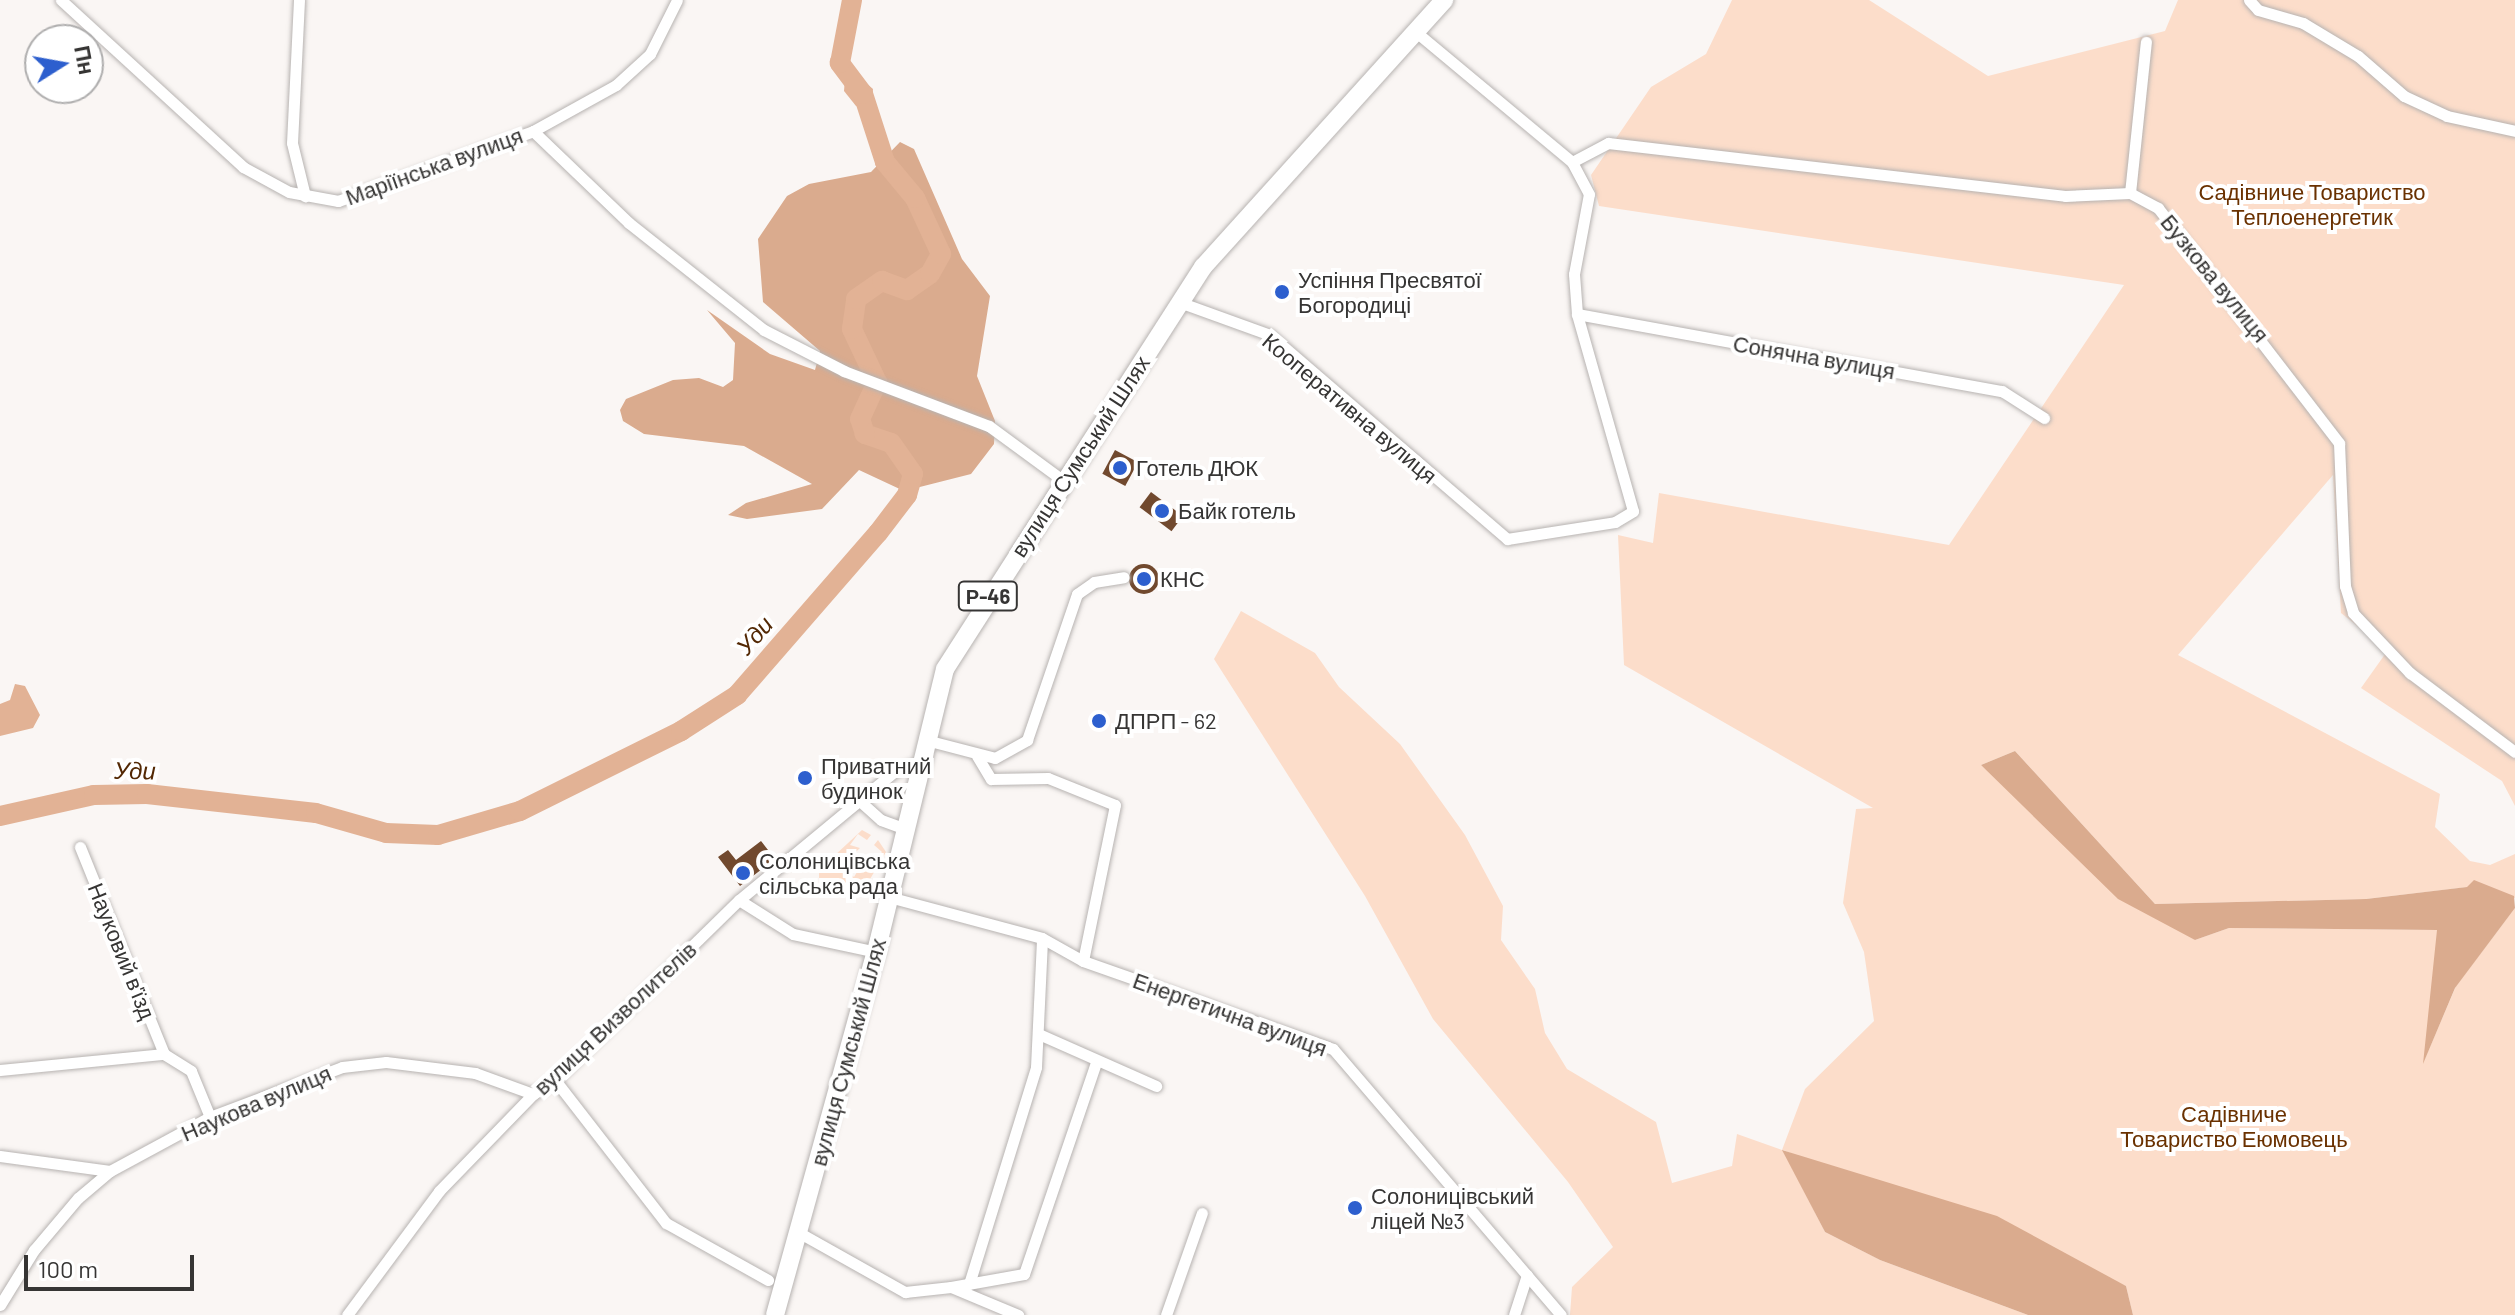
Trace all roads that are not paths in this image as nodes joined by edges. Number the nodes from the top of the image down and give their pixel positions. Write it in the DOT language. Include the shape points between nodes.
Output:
graph roads {
  1 [pos="61,0"];
  2 [pos="299,0"];
  3 [pos="677,0"];
  4 [pos="1444,0"];
  5 [pos="2249,0"];
  6 [pos="1415,31"];
  7 [pos="2146,42"];
  8 [pos="533,131"];
  9 [pos="2515,131"];
  10 [pos="1572,162"];
  11 [pos="2130,193"];
  12 [pos="305,196"];
  13 [pos="1179,302"];
  14 [pos="1577,314"];
  15 [pos="2044,418"];
  16 [pos="1064,481"];
  17 [pos="1124,577"];
  18 [pos="926,740"];
  19 [pos="2515,752"];
  20 [pos="977,756"];
  21 [pos="921,762"];
  22 [pos="862,803"];
  23 [pos="906,829"];
  24 [pos="80,847"];
  25 [pos="889,897"];
  26 [pos="739,900"];
  27 [pos="1042,938"];
  28 [pos="876,952"];
  29 [pos="1083,961"];
  30 [pos="1041,1035"];
  31 [pos="164,1054"];
  32 [pos="1096,1063"];
  33 [pos="0,1070"];
  34 [pos="555,1080"];
  35 [pos="1156,1086"];
  36 [pos="533,1094"];
  37 [pos="210,1117"];
  38 [pos="0,1156"];
  39 [pos="110,1171"];
  40 [pos="1202,1213"];
  41 [pos="798,1232"];
  42 [pos="1527,1275"];
  43 [pos="768,1280"];
  44 [pos="969,1284"];
  45 [pos="951,1287"];
  46 [pos="0,1305"];
  47 [pos="347,1315"];
  48 [pos="775,1315"];
  49 [pos="1018,1315"];
  50 [pos="1166,1315"];
  51 [pos="1514,1315"];
  52 [pos="1561,1315"];
  1 -- 12 [label="street, Маріїнська вулиця" via="243,167"];
  2 -- 12 [label="street" via="292,143"];
  3 -- 8 [label="street" via="662,36 633,72"];
  4 -- 6 [label="main road, вулиця Сумський Шлях / Р-46"];
  5 -- 9 [label="street" via="2258,10 2303,23 2358,56 2404,96 2447,116"];
  6 -- 10 [label="street"];
  6 -- 13 [label="main road, вулиця Сумський Шлях / Р-46" via="1203,267"];
  7 -- 11 [label="street"];
  8 -- 12 [label="street, Маріїнська вулиця" via="338,201"];
  8 -- 16 [label="street, Маріїнська вулиця" via="629,223 764,330 844,371 1000,432"];
  10 -- 11 [label="street" via="1608,143 2065,196"];
  10 -- 14 [label="street" via="1589,194 1574,274"];
  11 -- 19 [label="street, Бузкова вулиця" via="2158,208 2180,231 2339,443 2345,586 2353,613 2410,673"];
  13 -- 14 [label="street, Кооперативна вулиця" via="1270,335 1507,539 1615,522 1633,511"];
  13 -- 16 [label="main road, вулиця Сумський Шлях / Р-46"];
  14 -- 15 [label="street, Сонячна вулиця" via="2002,391"];
  16 -- 18 [label="main road, вулиця Сумський Шлях / Р-46" via="945,669"];
  17 -- 20 [label="street" via="1094,582 1077,594 1027,740 995,758"];
  18 -- 20 [label="street"];
  18 -- 21 [label="main road, вулиця Сумський Шлях / Р-46"];
  20 -- 29 [label="street" via="991,779 1048,778 1115,805"];
  21 -- 22 [label="street, вулиця Визволителів" via="895,771"];
  21 -- 23 [label="main road, вулиця Сумський Шлях / Р-46"];
  22 -- 23 [label="street" via="881,820"];
  22 -- 26 [label="street, вулиця Визволителів"];
  23 -- 25 [label="main road, вулиця Сумський Шлях / Р-46"];
  24 -- 31 [label="street, Науковий в'їзд"];
  25 -- 27 [label="street, Енергетична вулиця"];
  25 -- 28 [label="main road, вулиця Сумський Шлях / Р-46"];
  26 -- 28 [label="street" via="793,934"];
  26 -- 34 [label="street, вулиця Визволителів"];
  27 -- 29 [label="street, Енергетична вулиця"];
  27 -- 30 [label="street" via="1036,1015"];
  28 -- 41 [label="main road, вулиця Сумський Шлях / Р-46"];
  29 -- 42 [label="street, Енергетична вулиця" via="1333,1049"];
  30 -- 32 [label="street"];
  30 -- 44 [label="street"];
  31 -- 33 [label="street"];
  31 -- 37 [label="street, Науковий в'їзд" via="191,1071"];
  32 -- 35 [label="street"];
  32 -- 44 [label="street" via="1024,1274"];
  34 -- 36 [label="street, вулиця Визволителів"];
  34 -- 43 [label="street" via="659,1217"];
  36 -- 37 [label="street, Наукова вулиця" via="475,1073 386,1062 342,1067"];
  36 -- 47 [label="street, вулиця Визволителів" via="439,1191"];
  37 -- 39 [label="street, Наукова вулиця"];
  38 -- 39 [label="street"];
  39 -- 46 [label="street, Наукова вулиця" via="34,1250"];
  40 -- 50 [label="street"];
  41 -- 45 [label="street" via="905,1292"];
  41 -- 48 [label="main road, вулиця Сумський Шлях / Р-46"];
  42 -- 51 [label="street"];
  42 -- 52 [label="street, Енергетична вулиця"];
  44 -- 45 [label="street"];
  45 -- 49 [label="street"];
}
